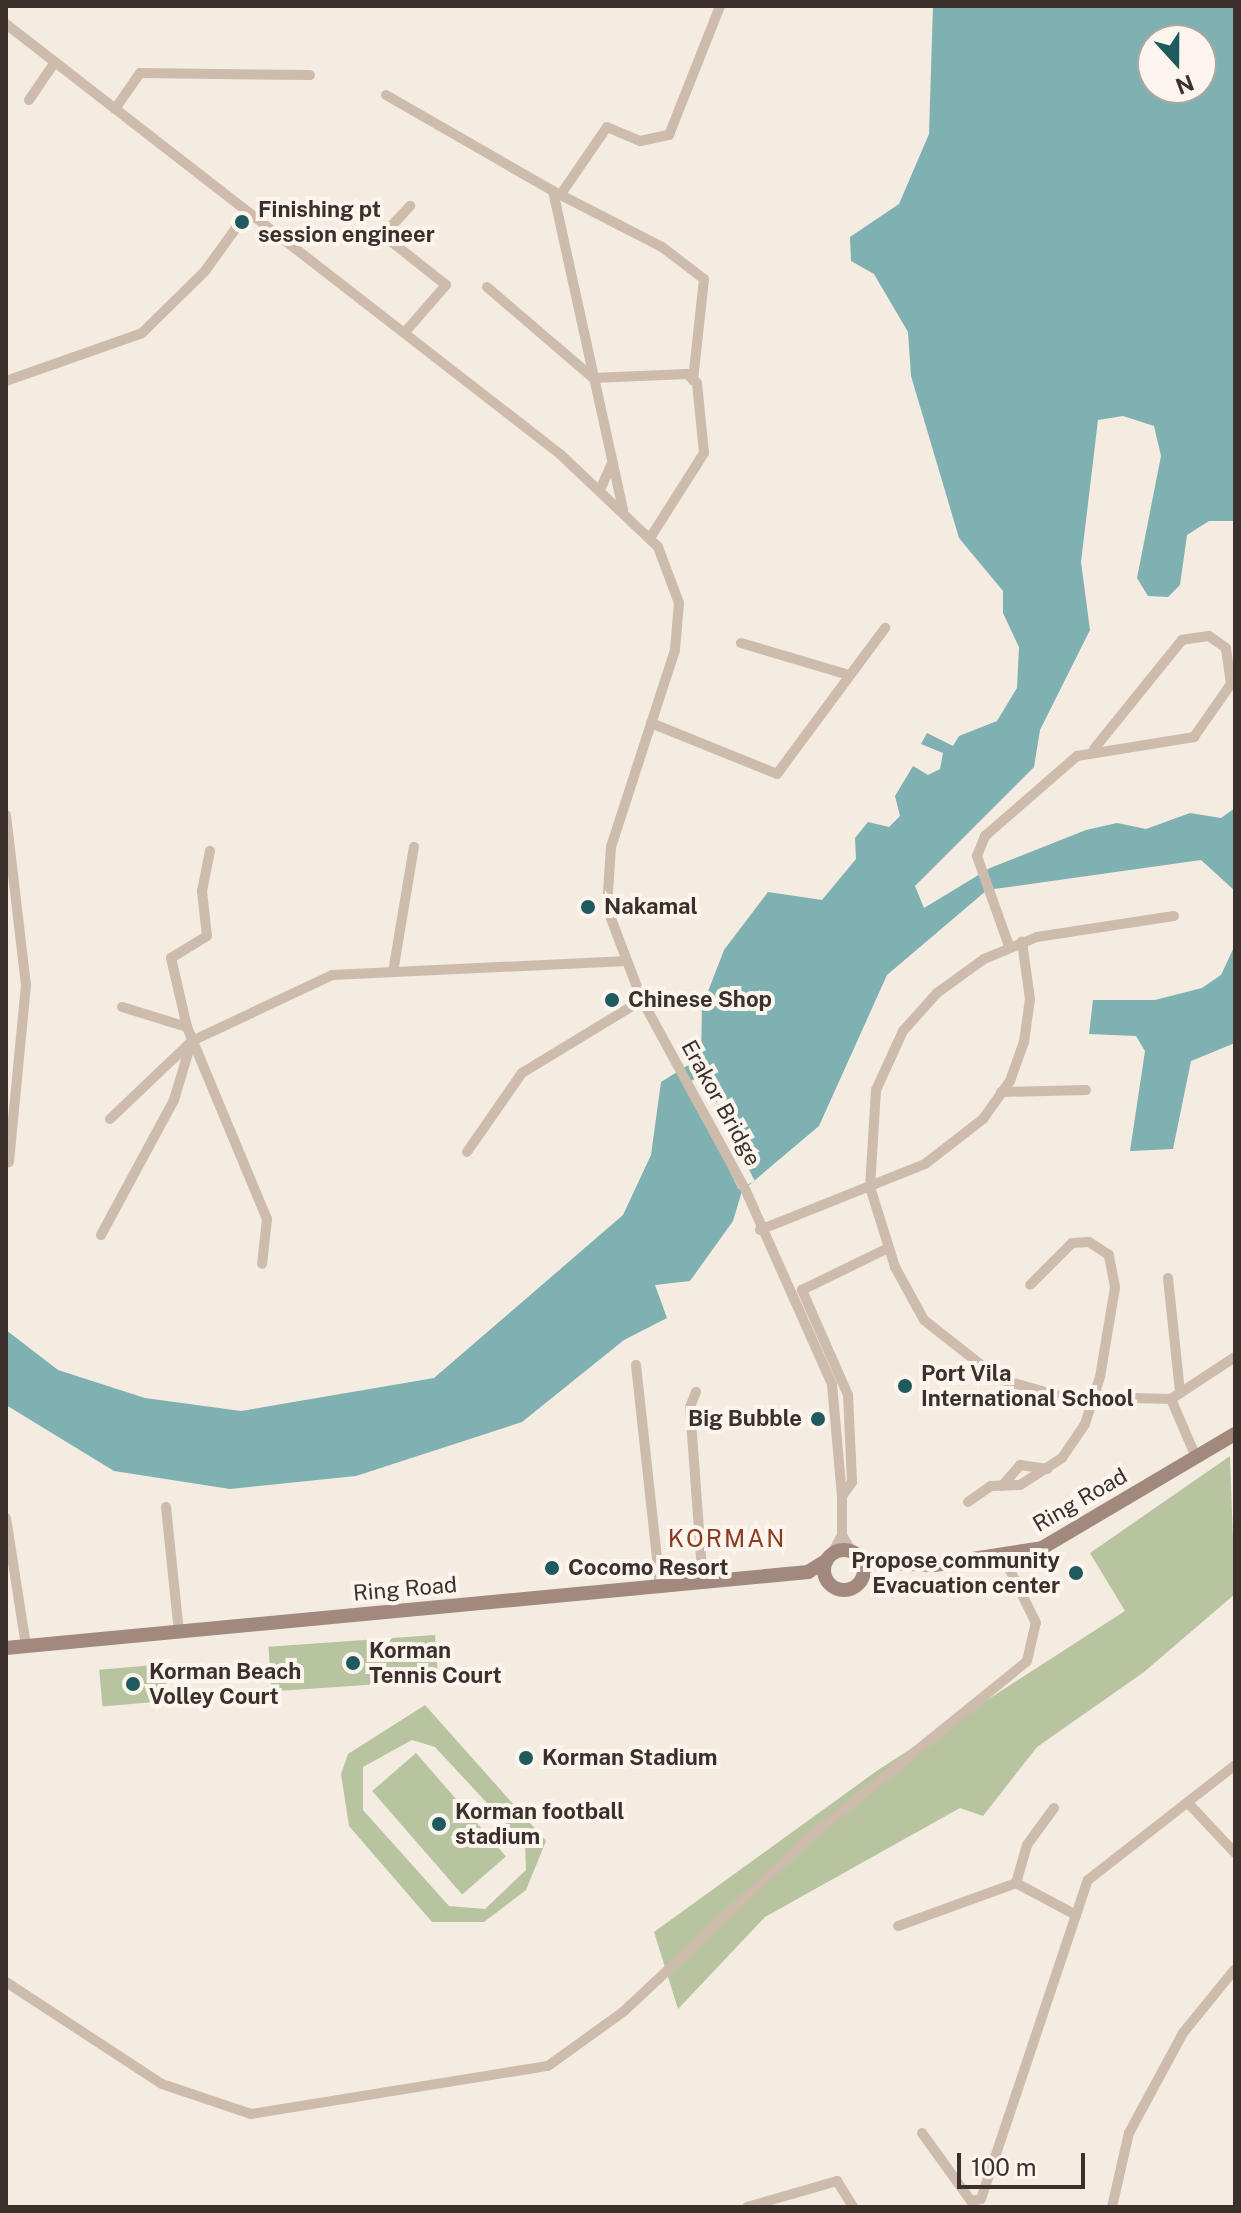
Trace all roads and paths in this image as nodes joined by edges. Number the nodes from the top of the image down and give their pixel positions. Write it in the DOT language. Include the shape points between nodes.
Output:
graph roads {
  1 [pos="720,6"];
  2 [pos="6,24"];
  3 [pos="55,62"];
  4 [pos="310,75"];
  5 [pos="386,95"];
  6 [pos="29,100"];
  7 [pos="115,109"];
  8 [pos="557,193"];
  9 [pos="410,206"];
  10 [pos="247,213"];
  11 [pos="487,287"];
  12 [pos="406,331"];
  13 [pos="593,378"];
  14 [pos="693,380"];
  15 [pos="6,381"];
  16 [pos="612,463"];
  17 [pos="600,490"];
  18 [pos="623,512"];
  19 [pos="650,538"];
  20 [pos="885,628"];
  21 [pos="741,643"];
  22 [pos="849,675"];
  23 [pos="651,723"];
  24 [pos="1094,749"];
  25 [pos="6,819"];
  26 [pos="414,847"];
  27 [pos="210,851"];
  28 [pos="1174,916"];
  29 [pos="1022,942"];
  30 [pos="1009,946"];
  31 [pos="627,961"];
  32 [pos="393,972"];
  33 [pos="642,1000"];
  34 [pos="122,1007"];
  35 [pos="187,1027"];
  36 [pos="192,1041"];
  37 [pos="1086,1090"];
  38 [pos="1001,1092"];
  39 [pos="110,1119"];
  40 [pos="467,1152"];
  41 [pos="9,1162"];
  42 [pos="870,1187"];
  43 [pos="760,1230"];
  44 [pos="101,1235"];
  45 [pos="888,1248"];
  46 [pos="262,1264"];
  47 [pos="1168,1278"];
  48 [pos="1030,1285"];
  49 [pos="806,1299"];
  50 [pos="794,1303"];
  51 [pos="821,1329"];
  52 [pos="811,1340"];
  53 [pos="833,1353"];
  54 [pos="1235,1357"];
  55 [pos="821,1359"];
  56 [pos="636,1365"];
  57 [pos="844,1377"];
  58 [pos="831,1381"];
  59 [pos="696,1392"];
  60 [pos="1091,1395"];
  61 [pos="1176,1396"];
  62 [pos="850,1413"];
  63 [pos="837,1414"];
  64 [pos="1235,1434"];
  65 [pos="1196,1457"];
  66 [pos="1048,1469"];
  67 [pos="1002,1486"];
  68 [pos="842,1496"];
  69 [pos="968,1502"];
  70 [pos="166,1507"];
  71 [pos="6,1518"];
  72 [pos="842,1535"];
  73 [pos="1003,1556"];
  74 [pos="830,1557"];
  75 [pos="857,1557"];
  76 [pos="885,1568"];
  77 [pos="808,1572"];
  78 [pos="862,1580"];
  79 [pos="828,1582"];
  80 [pos="703,1583"];
  81 [pos="660,1587"];
  82 [pos="179,1633"];
  83 [pos="26,1646"];
  84 [pos="6,1648"];
  85 [pos="1235,1765"];
  86 [pos="1189,1804"];
  87 [pos="1054,1808"];
  88 [pos="1235,1853"];
  89 [pos="1016,1883"];
  90 [pos="1076,1915"];
  91 [pos="898,1926"];
  92 [pos="1235,1969"];
  93 [pos="6,1982"];
  94 [pos="922,2133"];
  95 [pos="747,2207"];
  96 [pos="853,2207"];
  97 [pos="1112,2207"];
  1 -- 8 [label="street" via="669,135 640,141 607,127"];
  2 -- 3 [label="street"];
  3 -- 6 [label="street"];
  3 -- 7 [label="street"];
  4 -- 7 [label="street" via="140,73"];
  5 -- 8 [label="street"];
  7 -- 10 [label="street"];
  8 -- 13 [label="street"];
  8 -- 14 [label="street" via="662,247 704,279"];
  9 -- 12 [label="street" via="383,235 446,285"];
  10 -- 12 [label="street"];
  10 -- 15 [label="street" via="205,271 142,333"];
  11 -- 13 [label="street"];
  12 -- 17 [label="street"];
  13 -- 14 [label="street" via="687,374"];
  13 -- 16 [label="street"];
  14 -- 19 [label="street" via="700,445"];
  16 -- 17 [label="street"];
  16 -- 18 [label="street"];
  17 -- 18 [label="street"];
  18 -- 19 [label="street"];
  19 -- 23 [label="street, Erakor Bridge" via="679,603 675,650"];
  20 -- 22 [label="street"];
  21 -- 22 [label="street"];
  22 -- 23 [label="street" via="774,775"];
  23 -- 31 [label="street, Erakor Bridge" via="606,879 609,915"];
  24 -- 24 [label="street" via="1182,640 1209,636 1226,648 1231,684 1194,737"];
  24 -- 30 [label="street" via="1061,765 985,836 977,856"];
  25 -- 41 [label="street" via="26,985"];
  26 -- 32 [label="street"];
  27 -- 35 [label="street" via="202,891 207,936 171,958"];
  28 -- 29 [label="street"];
  29 -- 30 [label="street"];
  29 -- 38 [label="street" via="1028,1027"];
  30 -- 42 [label="street" via="937,993 903,1031 876,1090"];
  31 -- 32 [label="street"];
  31 -- 33 [label="street, Erakor Bridge"];
  32 -- 36 [label="street" via="332,975"];
  33 -- 40 [label="street" via="522,1073"];
  33 -- 43 [label="street, Erakor Bridge" via="746,1191"];
  34 -- 35 [label="street"];
  35 -- 36 [label="street"];
  36 -- 39 [label="street"];
  36 -- 44 [label="street" via="174,1100"];
  36 -- 46 [label="street" via="267,1219"];
  37 -- 38 [label="street"];
  38 -- 42 [label="street" via="949,1150"];
  42 -- 43 [label="street"];
  42 -- 45 [label="street"];
  43 -- 50 [label="street, Erakor Bridge"];
  45 -- 49 [label="street" via="802,1290"];
  45 -- 60 [label="street" via="924,1320 969,1362 1027,1389"];
  47 -- 61 [label="street"];
  48 -- 60 [label="street" via="1072,1243 1089,1242 1109,1255 1114,1300"];
  49 -- 50 [label="street"];
  49 -- 51 [label="street"];
  50 -- 52 [label="street, Erakor Bridge"];
  51 -- 52 [label="street"];
  51 -- 53 [label="street"];
  52 -- 55 [label="street, Erakor Bridge"];
  53 -- 55 [label="street"];
  53 -- 57 [label="street"];
  54 -- 61 [label="street"];
  55 -- 58 [label="street, Erakor Bridge"];
  56 -- 81 [label="street"];
  57 -- 58 [label="street"];
  57 -- 62 [label="street"];
  58 -- 63 [label="street, Erakor Bridge"];
  59 -- 80 [label="street" via="690,1407"];
  60 -- 61 [label="street"];
  60 -- 66 [label="street" via="1073,1445"];
  61 -- 65 [label="street"];
  62 -- 63 [label="street"];
  62 -- 68 [label="street" via="852,1482"];
  63 -- 68 [label="street, Erakor Bridge"];
  64 -- 65 [label="main road, Ring Road"];
  65 -- 73 [label="main road, Ring Road" via="1059,1541"];
  66 -- 67 [label="street"];
  66 -- 67 [label="street" via="1020,1465"];
  67 -- 69 [label="street"];
  68 -- 72 [label="street"];
  70 -- 82 [label="street"];
  71 -- 83 [label="street"];
  72 -- 74 [label="street"];
  72 -- 75 [label="street"];
  73 -- 76 [label="main road, Ring Road"];
  73 -- 93 [label="street" via="1036,1623 1027,1661 810,1837 568,2057 495,2079 251,2114 162,2084"];
  74 -- 75 [label="main road"];
  74 -- 77 [label="main road, Ring Road"];
  74 -- 79 [label="main road"];
  75 -- 76 [label="main road, Ring Road"];
  75 -- 78 [label="main road"];
  76 -- 78 [label="main road, Ring Road"];
  77 -- 79 [label="main road"];
  77 -- 80 [label="main road, Ring Road"];
  78 -- 79 [label="main road" via="844,1590"];
  80 -- 81 [label="main road, Ring Road"];
  81 -- 82 [label="main road, Ring Road"];
  82 -- 83 [label="main road, Ring Road"];
  83 -- 84 [label="main road, Ring Road"];
  85 -- 86 [label="street"];
  86 -- 88 [label="street"];
  86 -- 90 [label="street" via="1088,1880"];
  87 -- 89 [label="street" via="1027,1845"];
  89 -- 90 [label="street"];
  89 -- 91 [label="street"];
  90 -- 94 [label="street" via="981,2199 971,2201"];
  92 -- 97 [label="street" via="1183,2033 1129,2133"];
  95 -- 96 [label="street" via="837,2181"];
}
